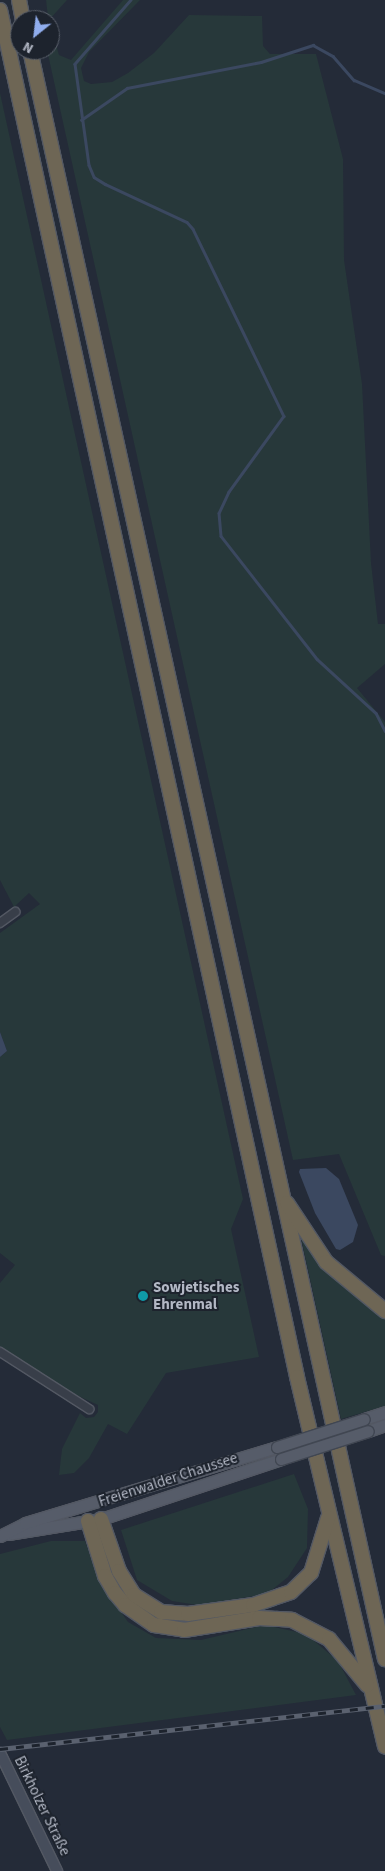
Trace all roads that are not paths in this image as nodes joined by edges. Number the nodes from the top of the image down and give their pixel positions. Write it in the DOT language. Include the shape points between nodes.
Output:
graph roads {
  1 [pos="0,10"];
  2 [pos="32,60"];
  3 [pos="15,912"];
  4 [pos="0,923"];
  5 [pos="282,1194"];
  6 [pos="385,1311"];
  7 [pos="0,1352"];
  8 [pos="89,1409"];
  9 [pos="385,1412"];
  10 [pos="385,1425"];
  11 [pos="93,1511"];
  12 [pos="329,1514"];
  13 [pos="2,1535"];
  14 [pos="385,1659"];
  15 [pos="369,1687"];
  16 [pos="385,1746"];
  17 [pos="0,1753"];
  18 [pos="57,1871"];
  1 -- 12 [label="highway"];
  2 -- 5 [label="highway"];
  3 -- 4 [label="street"];
  5 -- 6 [label="highway" via="326,1262"];
  5 -- 14 [label="highway"];
  7 -- 8 [label="street"];
  9 -- 11 [label="main road, Freienwalder Chaussee, bridge"];
  10 -- 11 [label="main road, Freienwalder Chaussee, bridge" via="281,1459"];
  11 -- 12 [label="highway" via="119,1571 134,1595 161,1612 188,1614 253,1605 291,1592 311,1573"];
  11 -- 13 [label="main road, Freienwalder Chaussee" via="28,1533"];
  11 -- 13 [label="main road, Freienwalder Chaussee" via="25,1523"];
  11 -- 15 [label="highway" via="106,1576 115,1594 154,1625 184,1630 258,1618 292,1620 329,1639"];
  12 -- 15 [label="highway"];
  15 -- 16 [label="highway"];
  17 -- 18 [label="main road, Birkholzer Straße"];
}
